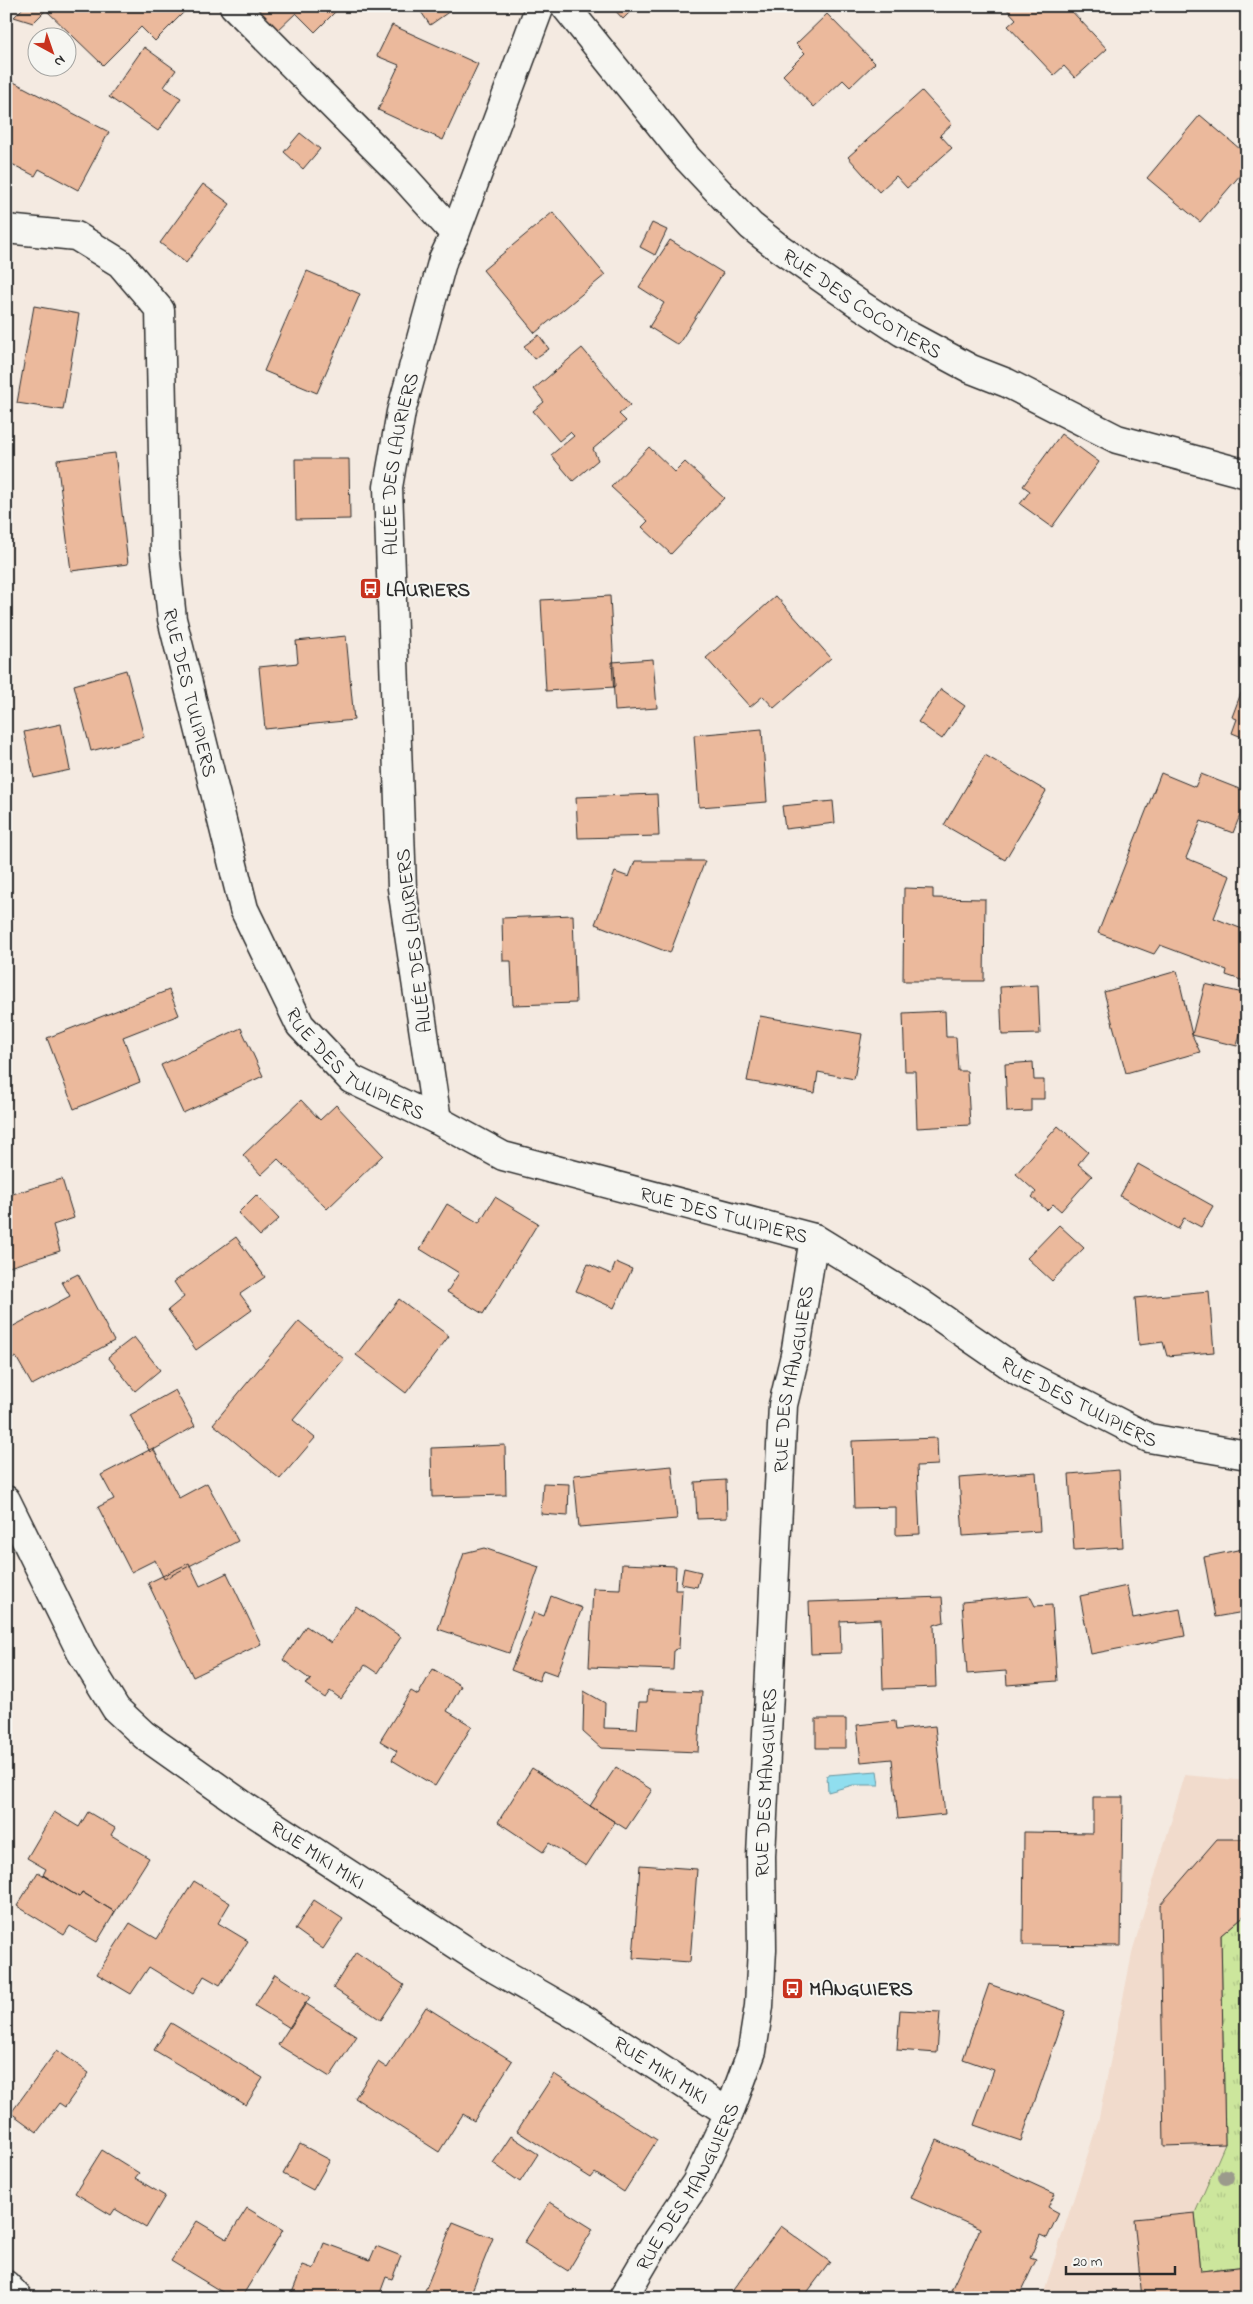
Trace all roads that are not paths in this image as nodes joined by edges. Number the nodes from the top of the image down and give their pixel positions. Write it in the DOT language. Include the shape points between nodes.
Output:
graph roads {
  1 [pos="234,6"];
  2 [pos="540,6"];
  3 [pos="565,6"];
  4 [pos="6,229"];
  5 [pos="455,234"];
  6 [pos="1247,474"];
  7 [pos="437,1120"];
  8 [pos="814,1238"];
  9 [pos="1247,1455"];
  10 [pos="6,1500"];
  11 [pos="729,2113"];
  12 [pos="6,2285"];
  13 [pos="18,2298"];
  14 [pos="623,2298"];
  1 -- 5 [label="street" via="401,174"];
  2 -- 5 [label="street, ALLÉE DES LAURIERS"];
  3 -- 6 [label="street, RUE DES COCOTIERS" via="686,158 751,226 848,296 902,332 954,360 1118,439"];
  4 -- 7 [label="street, RUE DES TULIPIERS" via="76,236 120,263 160,310 165,553 172,619 244,909 300,1025 351,1079"];
  5 -- 7 [label="street, ALLÉE DES LAURIERS" via="443,259 401,412 388,487 402,888"];
  7 -- 8 [label="street, RUE DES TULIPIERS" via="503,1156"];
  8 -- 9 [label="street, RUE DES TULIPIERS" via="920,1303 1020,1372 1149,1438"];
  8 -- 11 [label="street, RUE DES MANGUIERS" via="795,1356 782,1405 761,1856 759,2006 752,2051"];
  10 -- 11 [label="street, RUE MIKI MIKI" via="81,1652 116,1709 144,1735 247,1808 485,1963 588,2022"];
  11 -- 14 [label="street, RUE DES MANGUIERS" via="696,2183"];
  12 -- 13 [label="street"];
}
